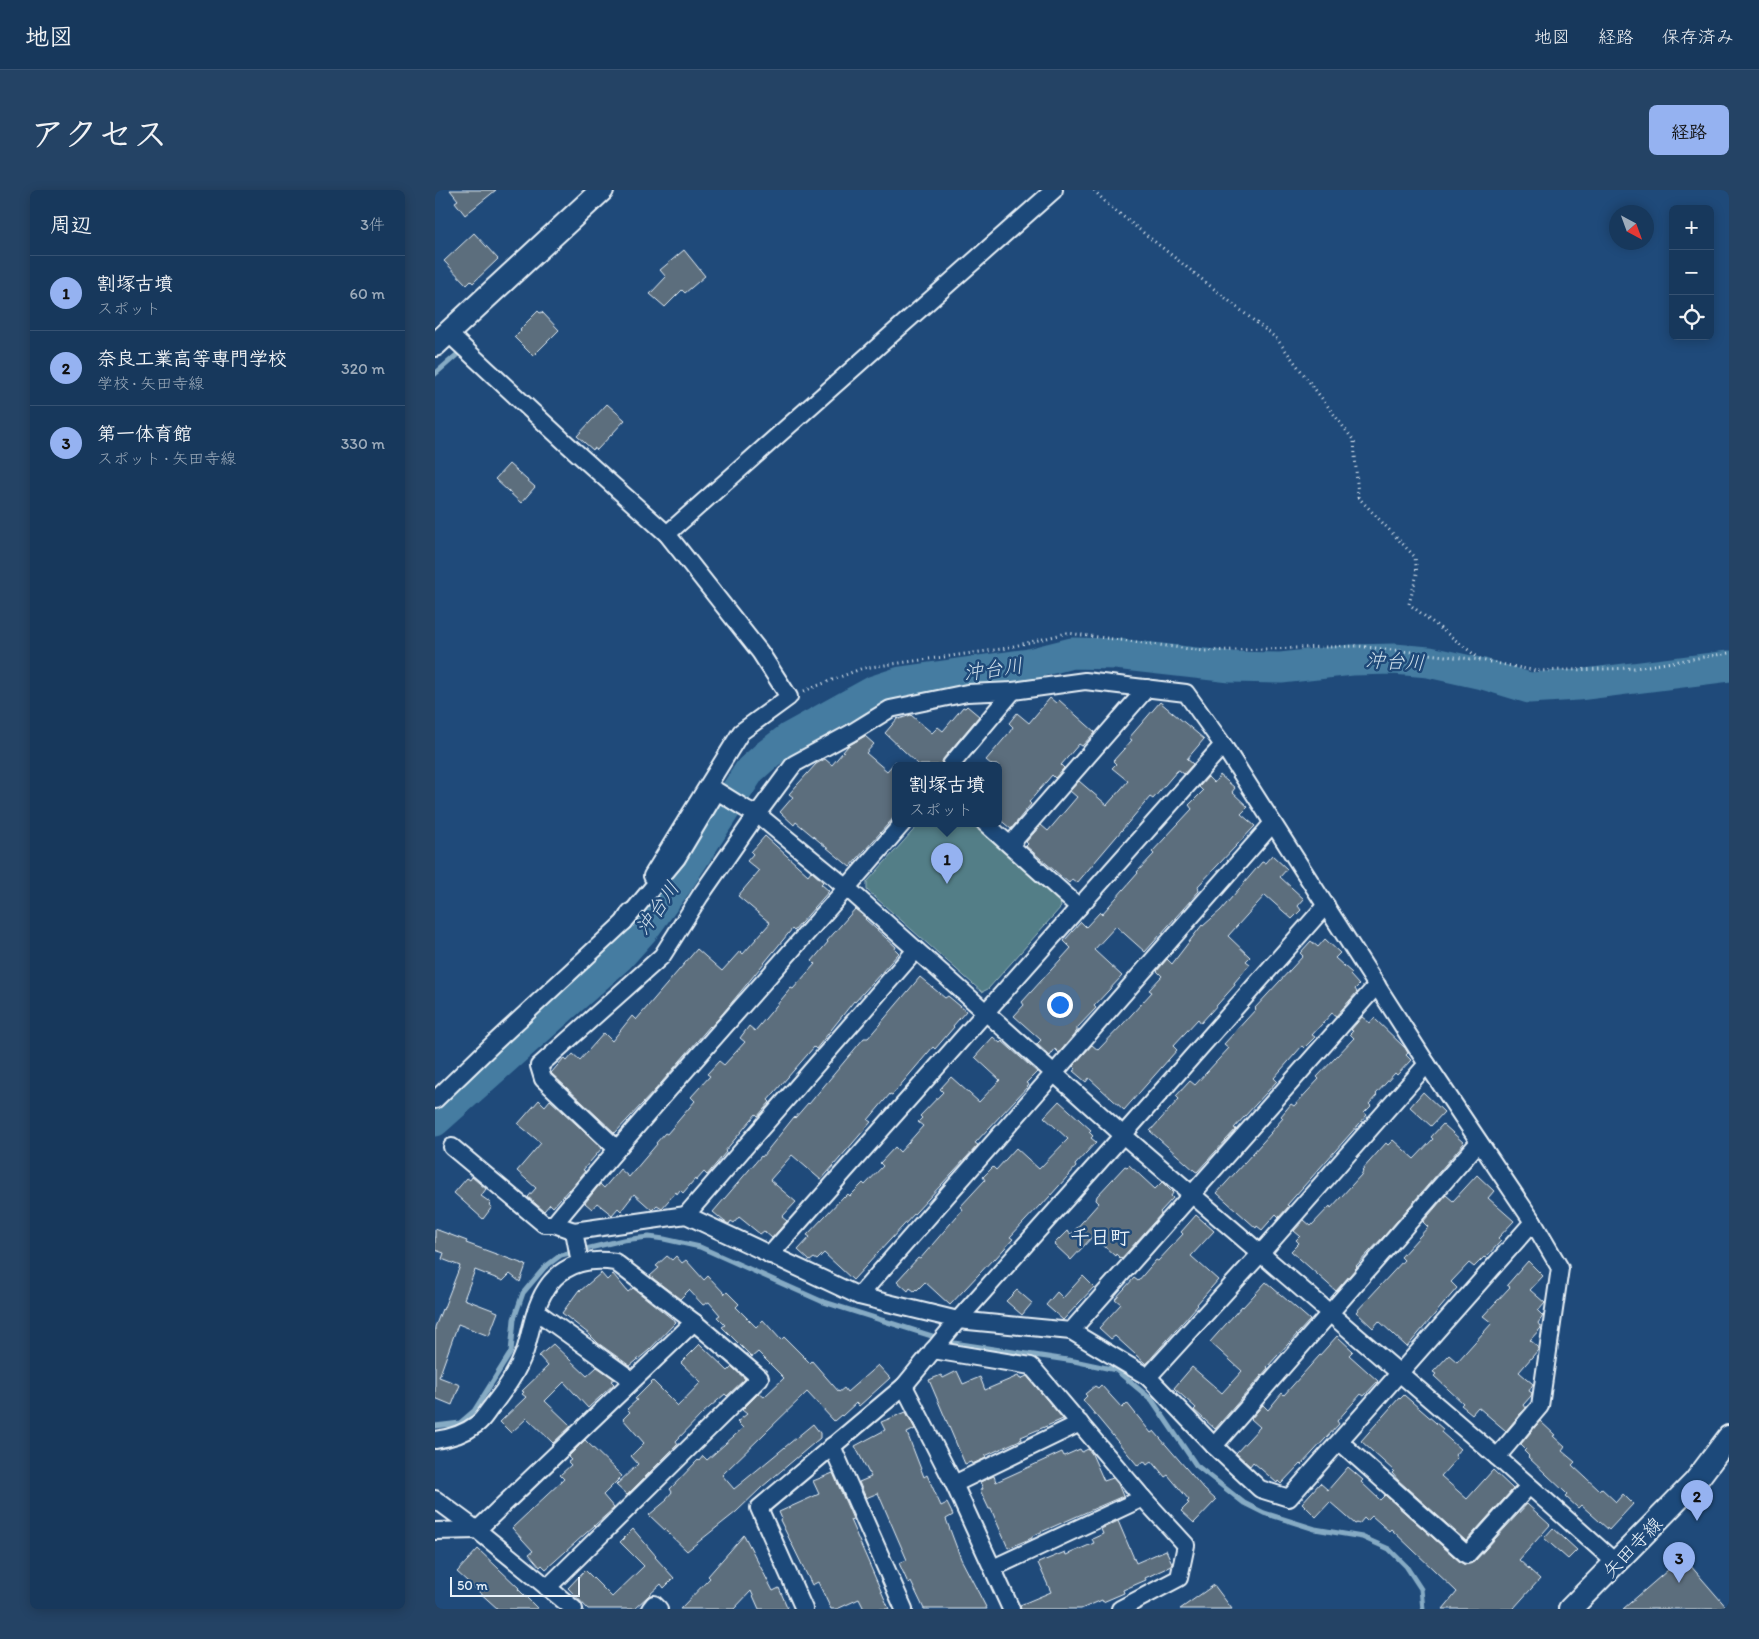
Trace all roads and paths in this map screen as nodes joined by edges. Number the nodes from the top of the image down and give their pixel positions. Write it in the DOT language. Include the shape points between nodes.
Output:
graph roads {
  1 [pos="602,190"];
  2 [pos="1054,190"];
  3 [pos="1094,190"];
  4 [pos="439,332"];
  5 [pos="667,534"];
  6 [pos="1729,653"];
  7 [pos="1480,660"];
  8 [pos="1147,688"];
  9 [pos="1013,691"];
  10 [pos="789,698"];
  11 [pos="1223,745"];
  12 [pos="954,762"];
  13 [pos="751,811"];
  14 [pos="1273,823"];
  15 [pos="900,827"];
  16 [pos="989,827"];
  17 [pos="1009,845"];
  18 [pos="847,888"];
  19 [pos="1326,904"];
  20 [pos="1079,907"];
  21 [pos="624,922"];
  22 [pos="916,950"];
  23 [pos="1377,986"];
  24 [pos="986,1012"];
  25 [pos="1427,1064"];
  26 [pos="1054,1073"];
  27 [pos="435,1100"];
  28 [pos="1123,1135"];
  29 [pos="1479,1142"];
  30 [pos="452,1146"];
  31 [pos="616,1148"];
  32 [pos="1193,1194"];
  33 [pos="687,1215"];
  34 [pos="1533,1222"];
  35 [pos="554,1224"];
  36 [pos="574,1231"];
  37 [pos="1261,1253"];
  38 [pos="770,1255"];
  39 [pos="580,1263"];
  40 [pos="859,1296"];
  41 [pos="536,1311"];
  42 [pos="1330,1313"];
  43 [pos="958,1320"];
  44 [pos="694,1322"];
  45 [pos="1071,1331"];
  46 [pos="933,1350"];
  47 [pos="1400,1374"];
  48 [pos="1148,1377"];
  49 [pos="632,1380"];
  50 [pos="904,1386"];
  51 [pos="1080,1423"];
  52 [pos="1729,1437"];
  53 [pos="435,1440"];
  54 [pos="1340,1442"];
  55 [pos="832,1446"];
  56 [pos="1214,1446"];
  57 [pos="1497,1457"];
  58 [pos="954,1484"];
  59 [pos="1529,1486"];
  60 [pos="1143,1498"];
  61 [pos="435,1500"];
  62 [pos="477,1530"];
  63 [pos="435,1531"];
  64 [pos="1616,1563"];
  65 [pos="993,1568"];
  66 [pos="547,1588"];
  67 [pos="574,1609"];
  68 [pos="650,1609"];
  69 [pos="659,1609"];
  70 [pos="804,1609"];
  71 [pos="904,1609"];
  72 [pos="1011,1609"];
  73 [pos="1120,1609"];
  74 [pos="1570,1609"];
  1 -- 4 [label="main road"];
  2 -- 5 [label="street"];
  3 -- 7 [label="path" via="1106,203 1277,339 1354,441 1359,497 1415,558 1417,574 1409,604"];
  4 -- 5 [label="street"];
  5 -- 10 [label="street" via="760,652"];
  6 -- 7 [label="path" via="1635,668 1537,671"];
  7 -- 10 [label="path" via="1358,646 1205,651 1067,633 1002,649 863,668"];
  8 -- 9 [label="street" via="1085,681"];
  8 -- 11 [label="street" via="1186,693"];
  8 -- 17 [label="street"];
  9 -- 12 [label="street"];
  9 -- 13 [label="street" via="967,693 890,709 794,764"];
  10 -- 21 [label="street" via="741,732"];
  11 -- 14 [label="street"];
  11 -- 20 [label="street"];
  13 -- 18 [label="street"];
  13 -- 21 [label="street" via="717,791 677,858"];
  13 -- 31 [label="street" via="662,956 539,1066 543,1079"];
  14 -- 19 [label="street"];
  14 -- 26 [label="street"];
  15 -- 18 [label="street"];
  16 -- 17 [label="street"];
  17 -- 20 [label="street"];
  18 -- 22 [label="street"];
  18 -- 31 [label="street"];
  19 -- 23 [label="street"];
  19 -- 28 [label="street"];
  20 -- 24 [label="street"];
  21 -- 27 [label="street"];
  22 -- 24 [label="street"];
  22 -- 33 [label="street"];
  23 -- 25 [label="street"];
  23 -- 32 [label="street"];
  24 -- 26 [label="street"];
  24 -- 38 [label="street"];
  25 -- 29 [label="street"];
  25 -- 37 [label="street"];
  26 -- 28 [label="street"];
  26 -- 40 [label="street"];
  28 -- 32 [label="street"];
  28 -- 43 [label="street"];
  29 -- 34 [label="street"];
  29 -- 42 [label="street"];
  30 -- 35 [label="street" via="543,1224"];
  31 -- 35 [label="street"];
  32 -- 37 [label="street"];
  32 -- 45 [label="street"];
  33 -- 36 [label="street"];
  33 -- 38 [label="street"];
  34 -- 47 [label="street"];
  34 -- 57 [label="street" via="1560,1268 1540,1406"];
  35 -- 36 [label="street"];
  36 -- 39 [label="street"];
  37 -- 42 [label="street"];
  37 -- 48 [label="street"];
  38 -- 40 [label="street"];
  39 -- 41 [label="street" via="565,1268 550,1283"];
  39 -- 44 [label="street" via="599,1259 615,1262"];
  40 -- 43 [label="street"];
  41 -- 49 [label="street"];
  41 -- 53 [label="street" via="516,1374 479,1423 453,1437"];
  42 -- 47 [label="street"];
  42 -- 56 [label="street"];
  43 -- 45 [label="street"];
  43 -- 46 [label="street"];
  44 -- 49 [label="street"];
  44 -- 66 [label="street" via="760,1378"];
  45 -- 48 [label="street"];
  46 -- 50 [label="street"];
  46 -- 51 [label="street" via="1031,1366"];
  47 -- 54 [label="street"];
  47 -- 57 [label="street"];
  48 -- 56 [label="street"];
  49 -- 62 [label="street"];
  50 -- 55 [label="street"];
  50 -- 58 [label="street"];
  51 -- 58 [label="street"];
  51 -- 60 [label="street"];
  52 -- 64 [label="main road, 矢田寺線" via="1695,1482"];
  54 -- 56 [label="street" via="1289,1498 1260,1489"];
  54 -- 59 [label="street" via="1467,1556"];
  55 -- 70 [label="street" via="759,1508"];
  55 -- 71 [label="street"];
  57 -- 59 [label="street"];
  58 -- 65 [label="street"];
  59 -- 64 [label="street"];
  60 -- 65 [label="street"];
  60 -- 73 [label="street" via="1186,1545 1179,1578"];
  61 -- 62 [label="street"];
  62 -- 63 [label="street"];
  62 -- 66 [label="street"];
  64 -- 74 [label="main road, 矢田寺線"];
  65 -- 72 [label="street"];
  66 -- 67 [label="street"];
  68 -- 69 [label="street" via="654,1604"];
}
